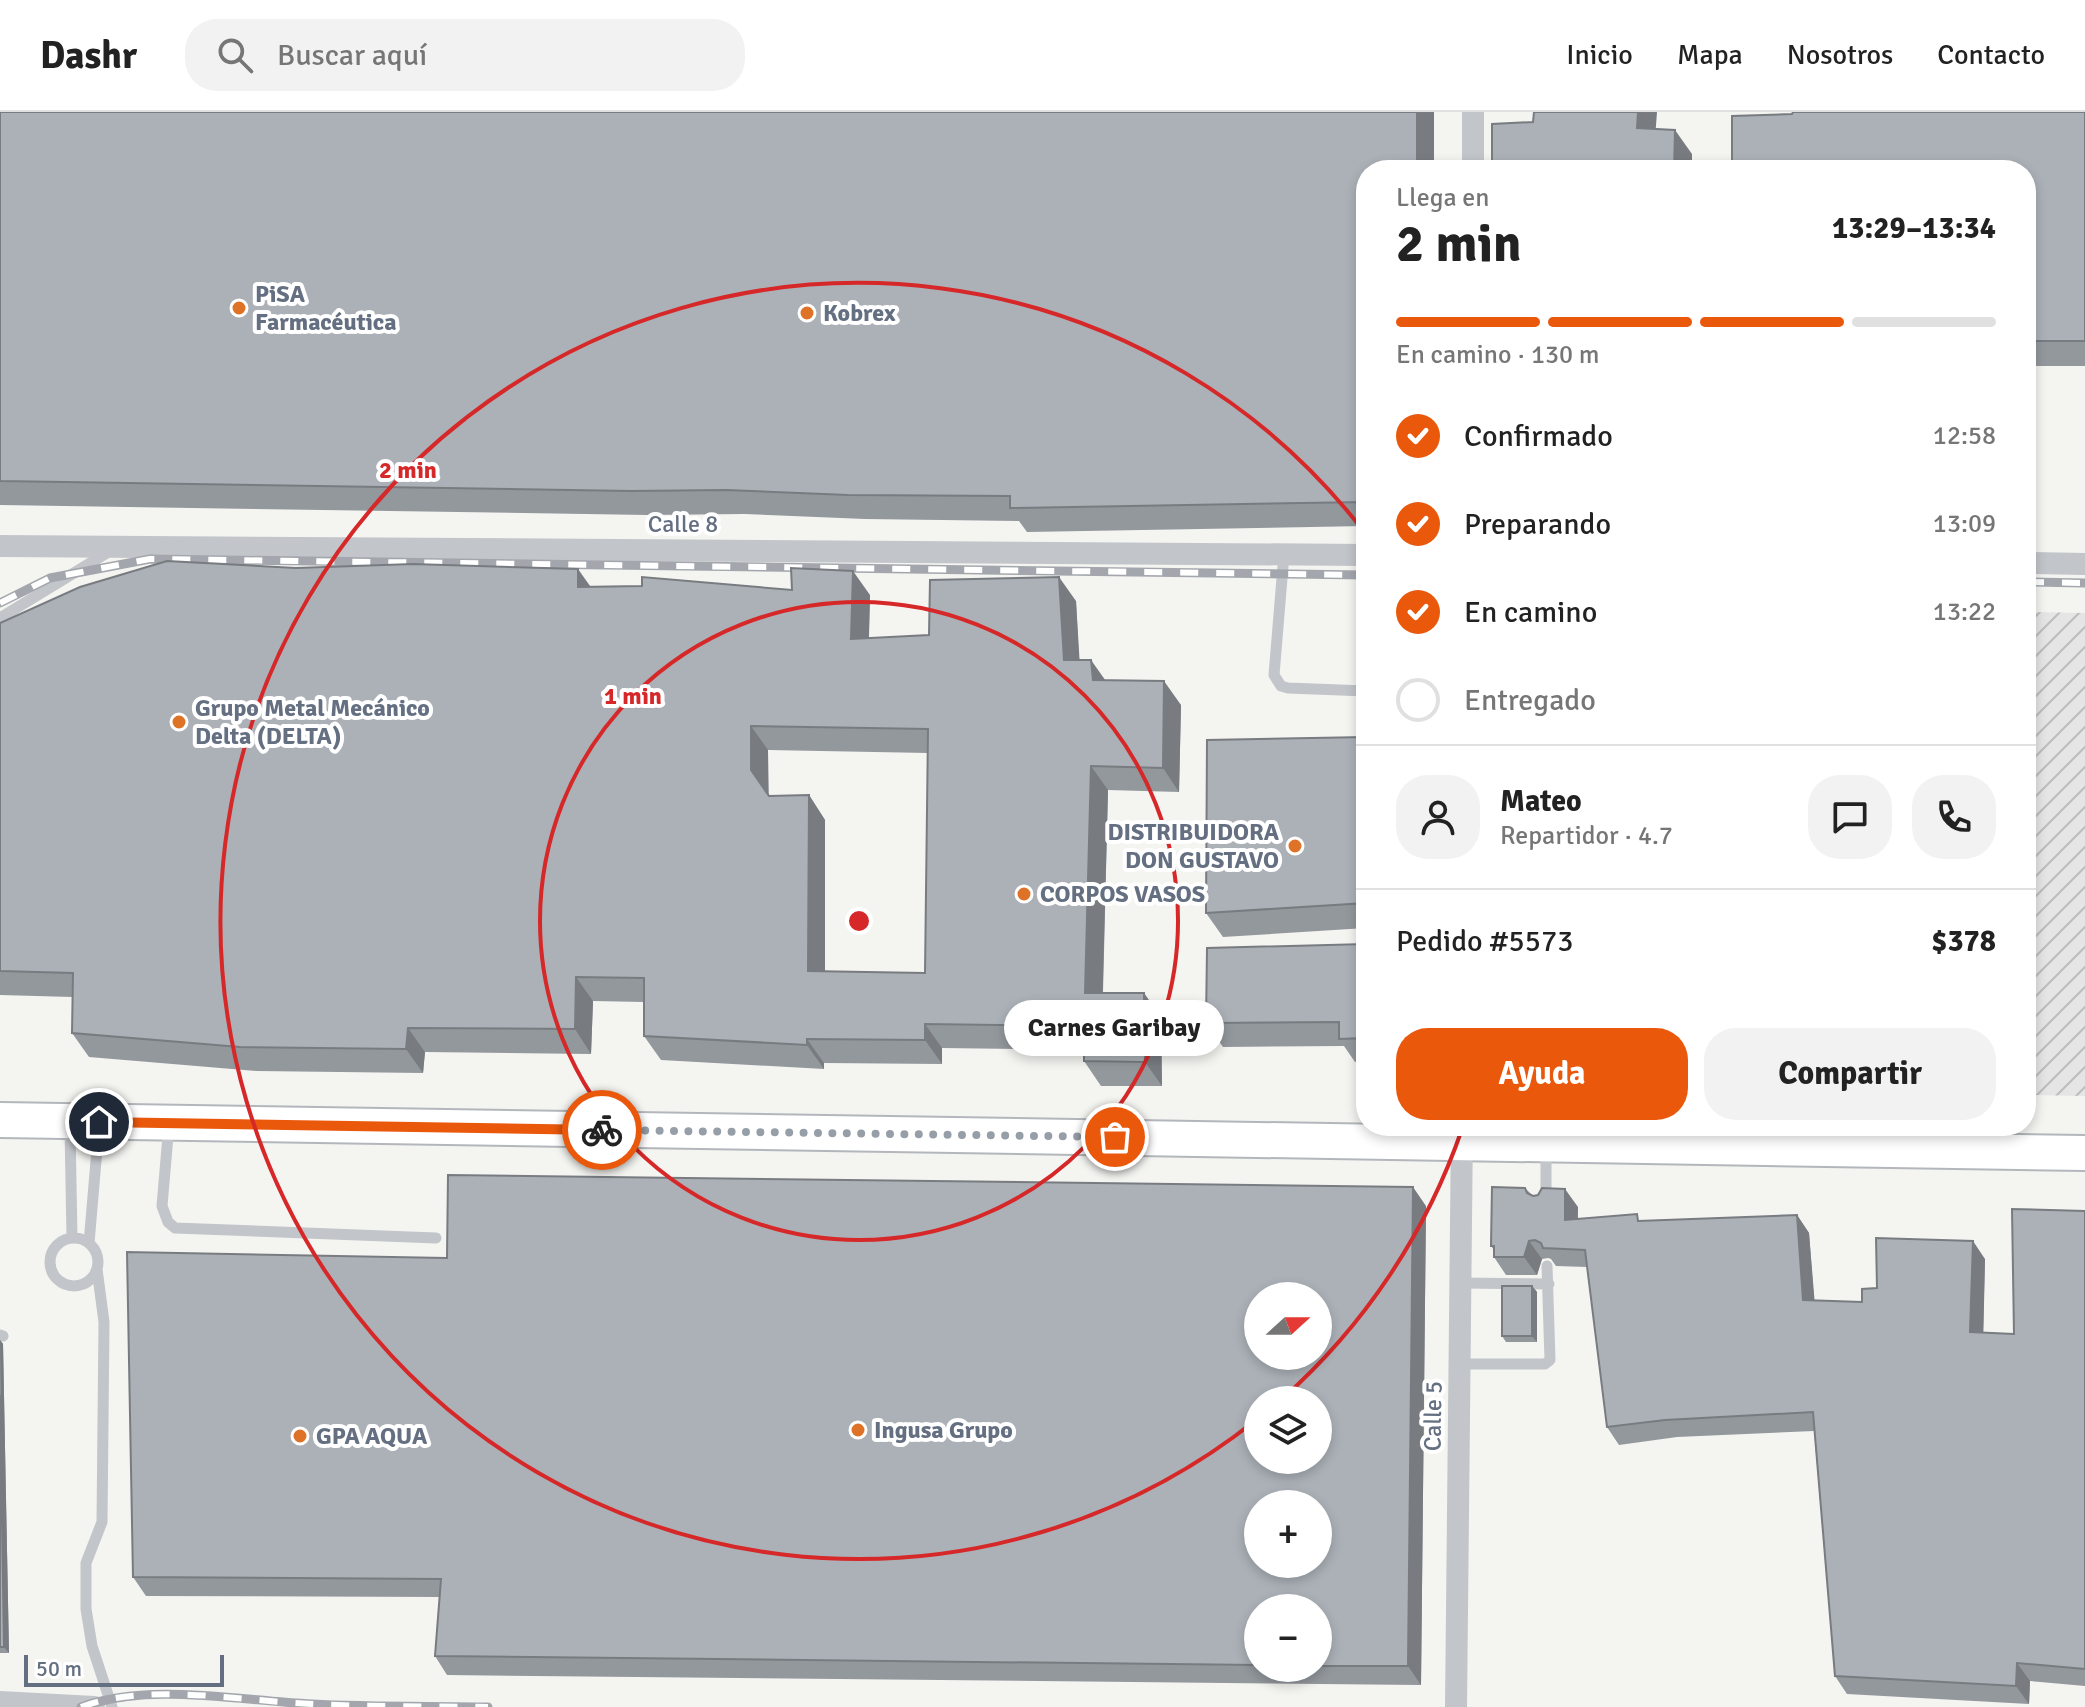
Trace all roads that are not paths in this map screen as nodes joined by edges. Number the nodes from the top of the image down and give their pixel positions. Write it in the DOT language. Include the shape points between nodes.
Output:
graph roads {
  1 [pos="1473,112"];
  2 [pos="1473,160"];
  3 [pos="0,546"];
  4 [pos="117,546"];
  5 [pos="1284,554"];
  6 [pos="1356,555"];
  7 [pos="2036,563"];
  8 [pos="2085,564"];
  9 [pos="0,618"];
  10 [pos="1356,691"];
  11 [pos="0,1120"];
  12 [pos="85,1121"];
  13 [pos="169,1124"];
  14 [pos="1356,1133"];
  15 [pos="1462,1136"];
  16 [pos="1481,1136"];
  17 [pos="1546,1143"];
  18 [pos="2085,1153"];
  19 [pos="1546,1206"];
  20 [pos="72,1238"];
  21 [pos="436,1238"];
  22 [pos="89,1243"];
  23 [pos="1547,1266"];
  24 [pos="97,1269"];
  25 [pos="1461,1283"];
  26 [pos="1549,1284"];
  27 [pos="1460,1364"];
  28 [pos="0,1702"];
  29 [pos="94,1707"];
  30 [pos="112,1707"];
  31 [pos="1456,1707"];
  1 -- 2 [label="street"];
  3 -- 4 [label="street, Calle 8"];
  4 -- 5 [label="street, Calle 8"];
  4 -- 9 [label="lane"];
  5 -- 6 [label="street, Calle 8"];
  5 -- 10 [label="lane" via="1274,675 1288,688"];
  7 -- 8 [label="street"];
  11 -- 12 [label="main road"];
  12 -- 13 [label="main road"];
  12 -- 20 [label="lane"];
  12 -- 22 [label="lane"];
  13 -- 14 [label="main road"];
  13 -- 21 [label="lane" via="162,1206 175,1228"];
  15 -- 25 [label="street, Calle 5"];
  16 -- 17 [label="main road"];
  17 -- 18 [label="main road"];
  17 -- 19 [label="lane"];
  20 -- 22 [label="lane"];
  20 -- 24 [label="lane" via="51,1255 59,1283 85,1284"];
  22 -- 24 [label="lane"];
  23 -- 26 [label="lane"];
  24 -- 30 [label="lane" via="104,1322 102,1522 86,1563 86,1609"];
  25 -- 26 [label="lane"];
  25 -- 27 [label="street, Calle 5"];
  26 -- 27 [label="lane" via="1548,1362"];
  27 -- 31 [label="street, Calle 5"];
  28 -- 29 [label="street"];
}
